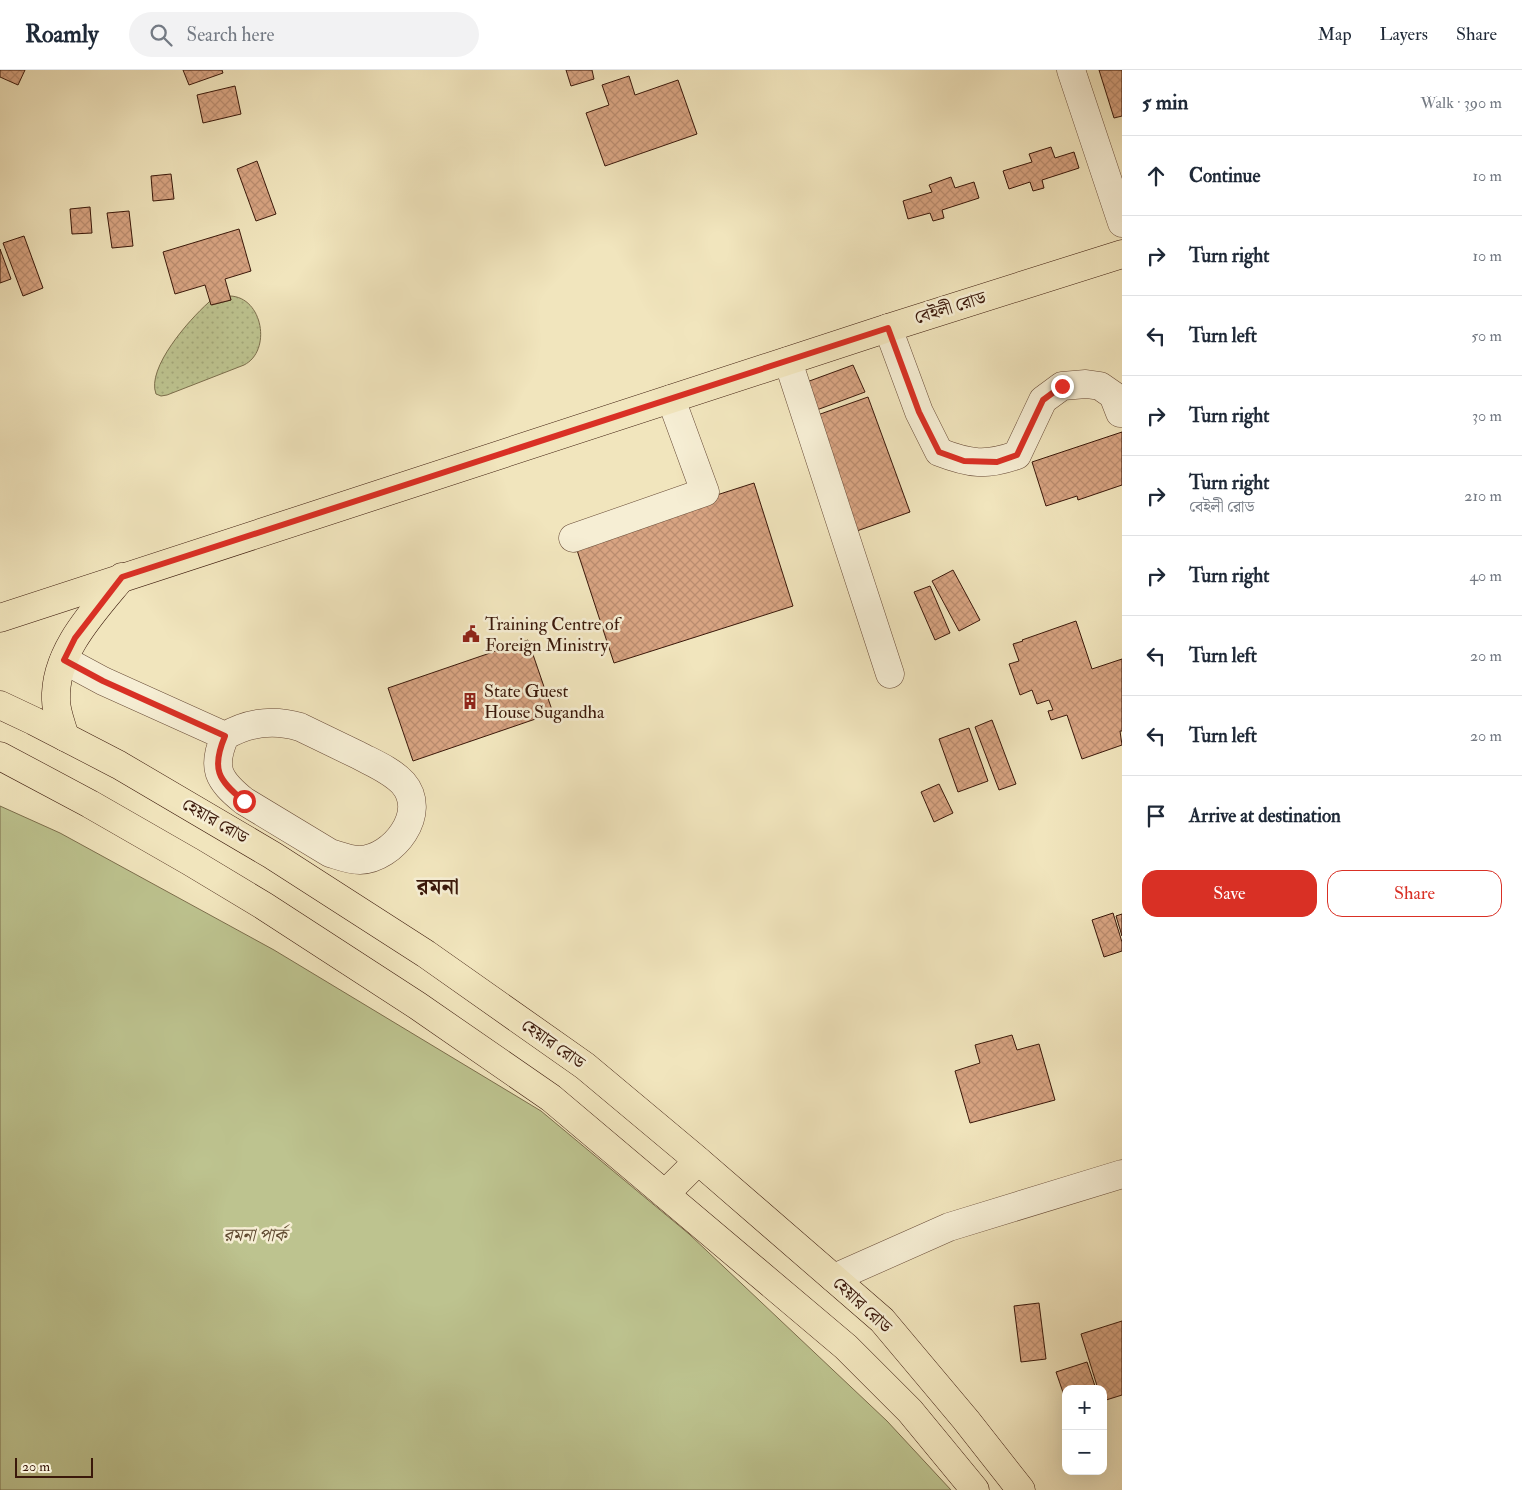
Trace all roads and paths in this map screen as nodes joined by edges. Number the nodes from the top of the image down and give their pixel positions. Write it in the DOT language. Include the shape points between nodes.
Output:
graph roads {
  1 [pos="1071,70"];
  2 [pos="1122,223"];
  3 [pos="1122,254"];
  4 [pos="888,328"];
  5 [pos="788,361"];
  6 [pos="671,399"];
  7 [pos="1120,413"];
  8 [pos="572,538"];
  9 [pos="122,577"];
  10 [pos="0,618"];
  11 [pos="64,660"];
  12 [pos="890,674"];
  13 [pos="0,705"];
  14 [pos="225,736"];
  15 [pos="65,737"];
  16 [pos="0,756"];
  17 [pos="698,1161"];
  18 [pos="1122,1174"];
  19 [pos="665,1194"];
  20 [pos="834,1278"];
  21 [pos="975,1490"];
  22 [pos="1021,1490"];
  1 -- 2 [label="street"];
  3 -- 4 [label="main road, বেইলী রোড"];
  4 -- 5 [label="main road, বেইলী রোড"];
  4 -- 7 [label="street" via="919,412 939,452 964,461 997,462 1017,455 1043,400 1062,386 1100,386 1113,394"];
  5 -- 6 [label="main road, বেইলী রোড"];
  5 -- 12 [label="street"];
  6 -- 8 [label="street" via="705,492"];
  6 -- 9 [label="main road, বেইলী রোড"];
  9 -- 10 [label="main road, বেইলী রোড"];
  9 -- 11 [label="main road" via="75,638"];
  11 -- 14 [label="street"];
  11 -- 15 [label="main road" via="57,680 56,701"];
  13 -- 15 [label="main road, হেয়ার রোড"];
  14 -- 14 [label="street" via="261,722 300,727 387,770 404,784 411,802 410,822 391,848 377,856 361,860 330,853 244,801 221,779 218,758"];
  15 -- 17 [label="main road, হেয়ার রোড" via="272,855 426,954 585,1066"];
  16 -- 19 [label="main road" via="191,862 356,965 551,1098"];
  17 -- 19 [label="main road"];
  17 -- 20 [label="main road, হেয়ার রোড"];
  18 -- 20 [label="street" via="949,1227"];
  19 -- 21 [label="main road" via="846,1347 910,1411"];
  20 -- 22 [label="main road, হেয়ার রোড" via="882,1320"];
}
